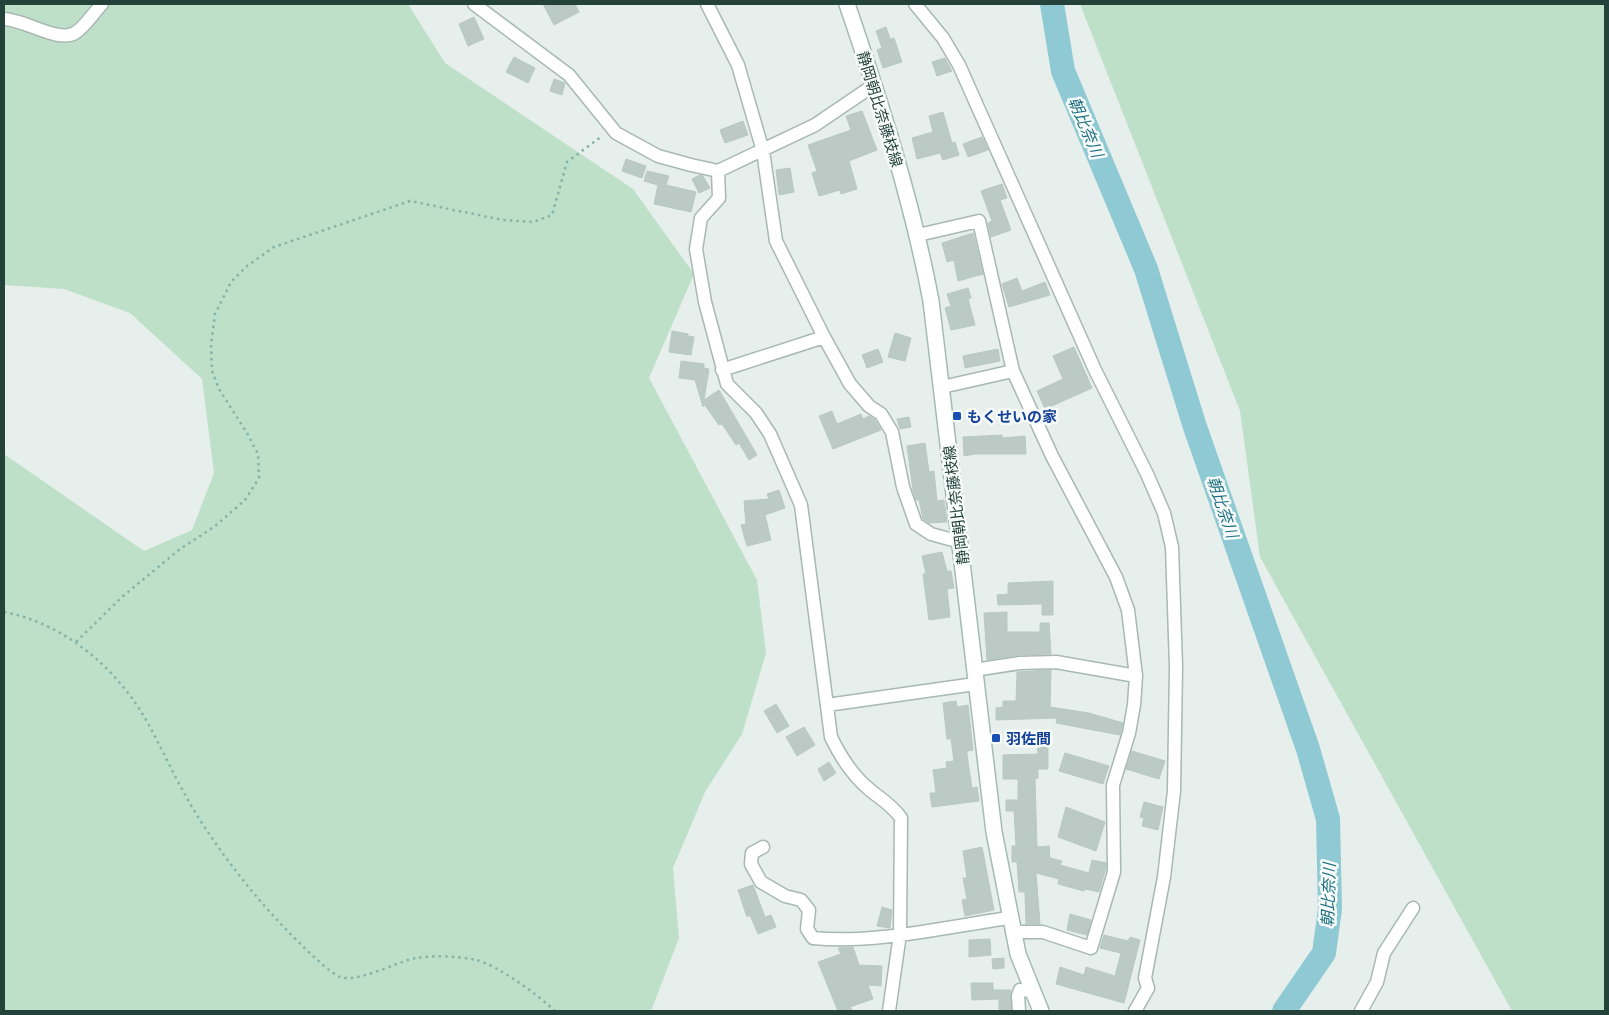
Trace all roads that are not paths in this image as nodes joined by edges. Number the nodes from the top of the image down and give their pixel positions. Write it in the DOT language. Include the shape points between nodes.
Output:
graph roads {
  1 [pos="102,4"];
  2 [pos="474,4"];
  3 [pos="707,4"];
  4 [pos="847,4"];
  5 [pos="914,4"];
  6 [pos="4,19"];
  7 [pos="874,85"];
  8 [pos="763,151"];
  9 [pos="718,171"];
  10 [pos="918,235"];
  11 [pos="824,337"];
  12 [pos="722,370"];
  13 [pos="1012,371"];
  14 [pos="942,387"];
  15 [pos="960,542"];
  16 [pos="1136,676"];
  17 [pos="975,677"];
  18 [pos="827,705"];
  19 [pos="763,847"];
  20 [pos="1413,908"];
  21 [pos="1011,925"];
  22 [pos="900,934"];
  23 [pos="1031,991"];
  24 [pos="889,1011"];
  25 [pos="1019,1011"];
  26 [pos="1041,1011"];
  27 [pos="1135,1011"];
  28 [pos="1361,1011"];
  1 -- 6 [label="street" via="76,32 64,37 17,20"];
  2 -- 9 [label="street" via="569,75 611,129 634,145 658,156"];
  3 -- 8 [label="street" via="738,64"];
  4 -- 7 [label="main road, 静岡朝比奈藤枝線"];
  5 -- 27 [label="street" via="943,38 959,65 1095,370 1147,474 1164,513 1172,547 1176,667 1174,791 1164,877 1145,978 1148,988"];
  7 -- 8 [label="street" via="815,125"];
  7 -- 10 [label="main road, 静岡朝比奈藤枝線"];
  8 -- 9 [label="street"];
  8 -- 11 [label="street" via="776,241"];
  9 -- 12 [label="street" via="719,198 701,218 696,249"];
  10 -- 13 [label="street" via="979,221"];
  10 -- 14 [label="main road, 静岡朝比奈藤枝線" via="931,301"];
  11 -- 12 [label="street"];
  11 -- 15 [label="street" via="850,384 868,406 881,414 892,432 903,487 916,524 931,534"];
  12 -- 18 [label="street" via="727,384 756,413 770,434 801,505"];
  13 -- 14 [label="street"];
  13 -- 16 [label="street" via="1052,456 1116,577 1128,610"];
  14 -- 15 [label="main road, 静岡朝比奈藤枝線"];
  15 -- 17 [label="main road, 静岡朝比奈藤枝線"];
  16 -- 17 [label="street" via="1056,662 1020,663"];
  16 -- 21 [label="street" via="1130,732 1113,785 1114,872 1091,948"];
  17 -- 18 [label="street"];
  17 -- 21 [label="main road, 静岡朝比奈藤枝線" via="994,832"];
  18 -- 22 [label="street" via="831,737 839,752 868,789 896,809 901,818"];
  19 -- 22 [label="street" via="752,853 751,864 762,882 785,896 801,900 808,910 807,929 813,938 835,940"];
  20 -- 28 [label="street" via="1384,953 1377,982"];
  21 -- 22 [label="street"];
  21 -- 23 [label="main road, 静岡朝比奈藤枝線"];
  22 -- 24 [label="street"];
  23 -- 25 [label="street" via="1020,990"];
  23 -- 26 [label="main road, 静岡朝比奈藤枝線"];
}
